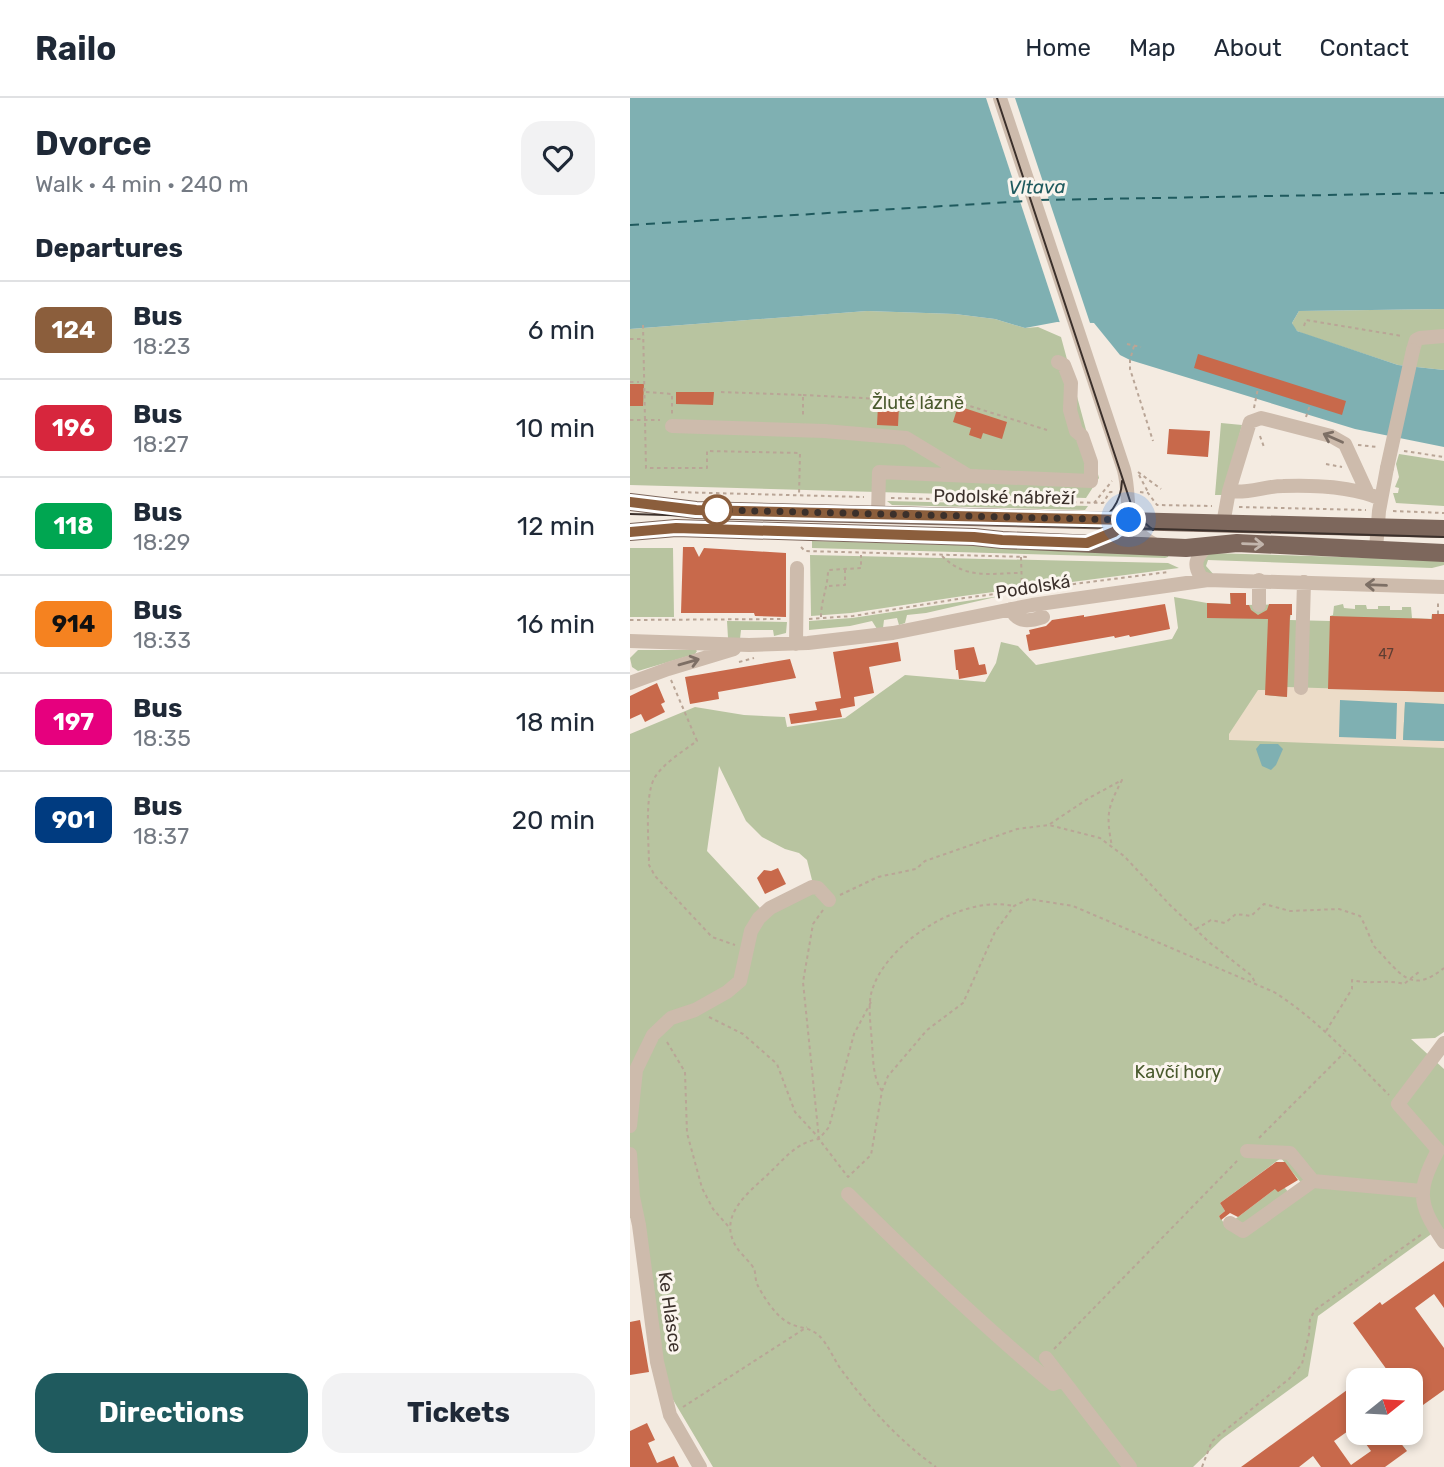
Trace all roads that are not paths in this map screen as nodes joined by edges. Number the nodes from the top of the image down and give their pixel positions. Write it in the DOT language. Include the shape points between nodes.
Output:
graph roads {
  1 [pos="1000,98"];
  2 [pos="1444,336"];
  3 [pos="1058,362"];
  4 [pos="672,423"];
  5 [pos="968,475"];
  6 [pos="1235,491"];
  7 [pos="669,499"];
  8 [pos="630,502"];
  9 [pos="878,506"];
  10 [pos="1377,509"];
  11 [pos="1129,520"];
  12 [pos="1223,524"];
  13 [pos="667,529"];
  14 [pos="1444,529"];
  15 [pos="630,532"];
  16 [pos="1087,543"];
  17 [pos="1158,546"];
  18 [pos="1205,548"];
  19 [pos="1376,549"];
  20 [pos="1444,553"];
  21 [pos="797,568"];
  22 [pos="1208,580"];
  23 [pos="1259,580"];
  24 [pos="1304,582"];
  25 [pos="1441,593"];
  26 [pos="1259,605"];
  27 [pos="1011,609"];
  28 [pos="1044,617"];
  29 [pos="630,641"];
  30 [pos="796,644"];
  31 [pos="749,645"];
  32 [pos="630,683"];
  33 [pos="1301,688"];
  34 [pos="829,900"];
  35 [pos="1444,1043"];
  36 [pos="630,1126"];
  37 [pos="1247,1151"];
  38 [pos="630,1154"];
  39 [pos="1314,1181"];
  40 [pos="1422,1191"];
  41 [pos="848,1194"];
  42 [pos="1230,1223"];
  43 [pos="1444,1242"];
  44 [pos="1046,1357"];
  45 [pos="1063,1380"];
  46 [pos="700,1467"];
  47 [pos="1130,1467"];
  1 -- 11 [label="street" via="1127,482"];
  2 -- 10 [label="street, bridge" via="1429,336 1415,345"];
  3 -- 5 [label="street" via="1064,365 1071,383 1070,410 1090,462 1091,481"];
  4 -- 5 [label="street" via="906,438"];
  5 -- 9 [label="street" via="879,472"];
  6 -- 10 [label="street" via="1282,485 1347,489"];
  10 -- 6 [label="street, one-way" via="1345,444 1331,436 1261,418 1250,422"];
  6 -- 12 [label="street"];
  7 -- 8 [label="main road, Podolské nábřeží"];
  7 -- 9 [label="main road, Podolské nábřeží" via="696,510"];
  7 -- 13 [label="main road" via="652,517 656,526"];
  9 -- 11 [label="main road, Podolské nábřeží"];
  10 -- 12 [label="main road, Podolské nábřeží"];
  10 -- 14 [label="main road, Podolské nábřeží"];
  10 -- 19 [label="street"];
  11 -- 12 [label="main road, Podolské nábřeží"];
  11 -- 16 [label="street"];
  11 -- 17 [label="street" via="1142,538"];
  13 -- 15 [label="main road"];
  13 -- 16 [label="main road"];
  16 -- 17 [label="main road"];
  17 -- 18 [label="main road"];
  18 -- 19 [label="main road, one-way" via="1237,543"];
  18 -- 22 [label="street" via="1195,565"];
  19 -- 20 [label="main road"];
  21 -- 30 [label="street"];
  22 -- 23 [label="street, Podolská"];
  22 -- 27 [label="street, Podolská"];
  23 -- 24 [label="street, Podolská"];
  23 -- 26 [label="street"];
  25 -- 24 [label="street, Podolská, one-way"];
  24 -- 33 [label="street"];
  27 -- 28 [label="street" via="1020,620"];
  27 -- 30 [label="street, Podolská" via="893,633"];
  29 -- 31 [label="street, Podolská"];
  30 -- 31 [label="street, Podolská"];
  32 -- 31 [label="street, one-way"];
  34 -- 36 [label="street" via="812,887 762,914 751,931 740,981 695,1010 678,1014 650,1039 636,1070"];
  35 -- 40 [label="street" via="1398,1104 1438,1150"];
  37 -- 39 [label="street" via="1290,1153"];
  38 -- 46 [label="street, Ke Hlásce" via="657,1362 670,1415"];
  39 -- 40 [label="street"];
  39 -- 42 [label="street" via="1244,1231"];
  40 -- 43 [label="street" via="1424,1212"];
  41 -- 45 [label="street" via="1031,1366 1053,1384"];
  44 -- 45 [label="street"];
  45 -- 47 [label="street"];
}
